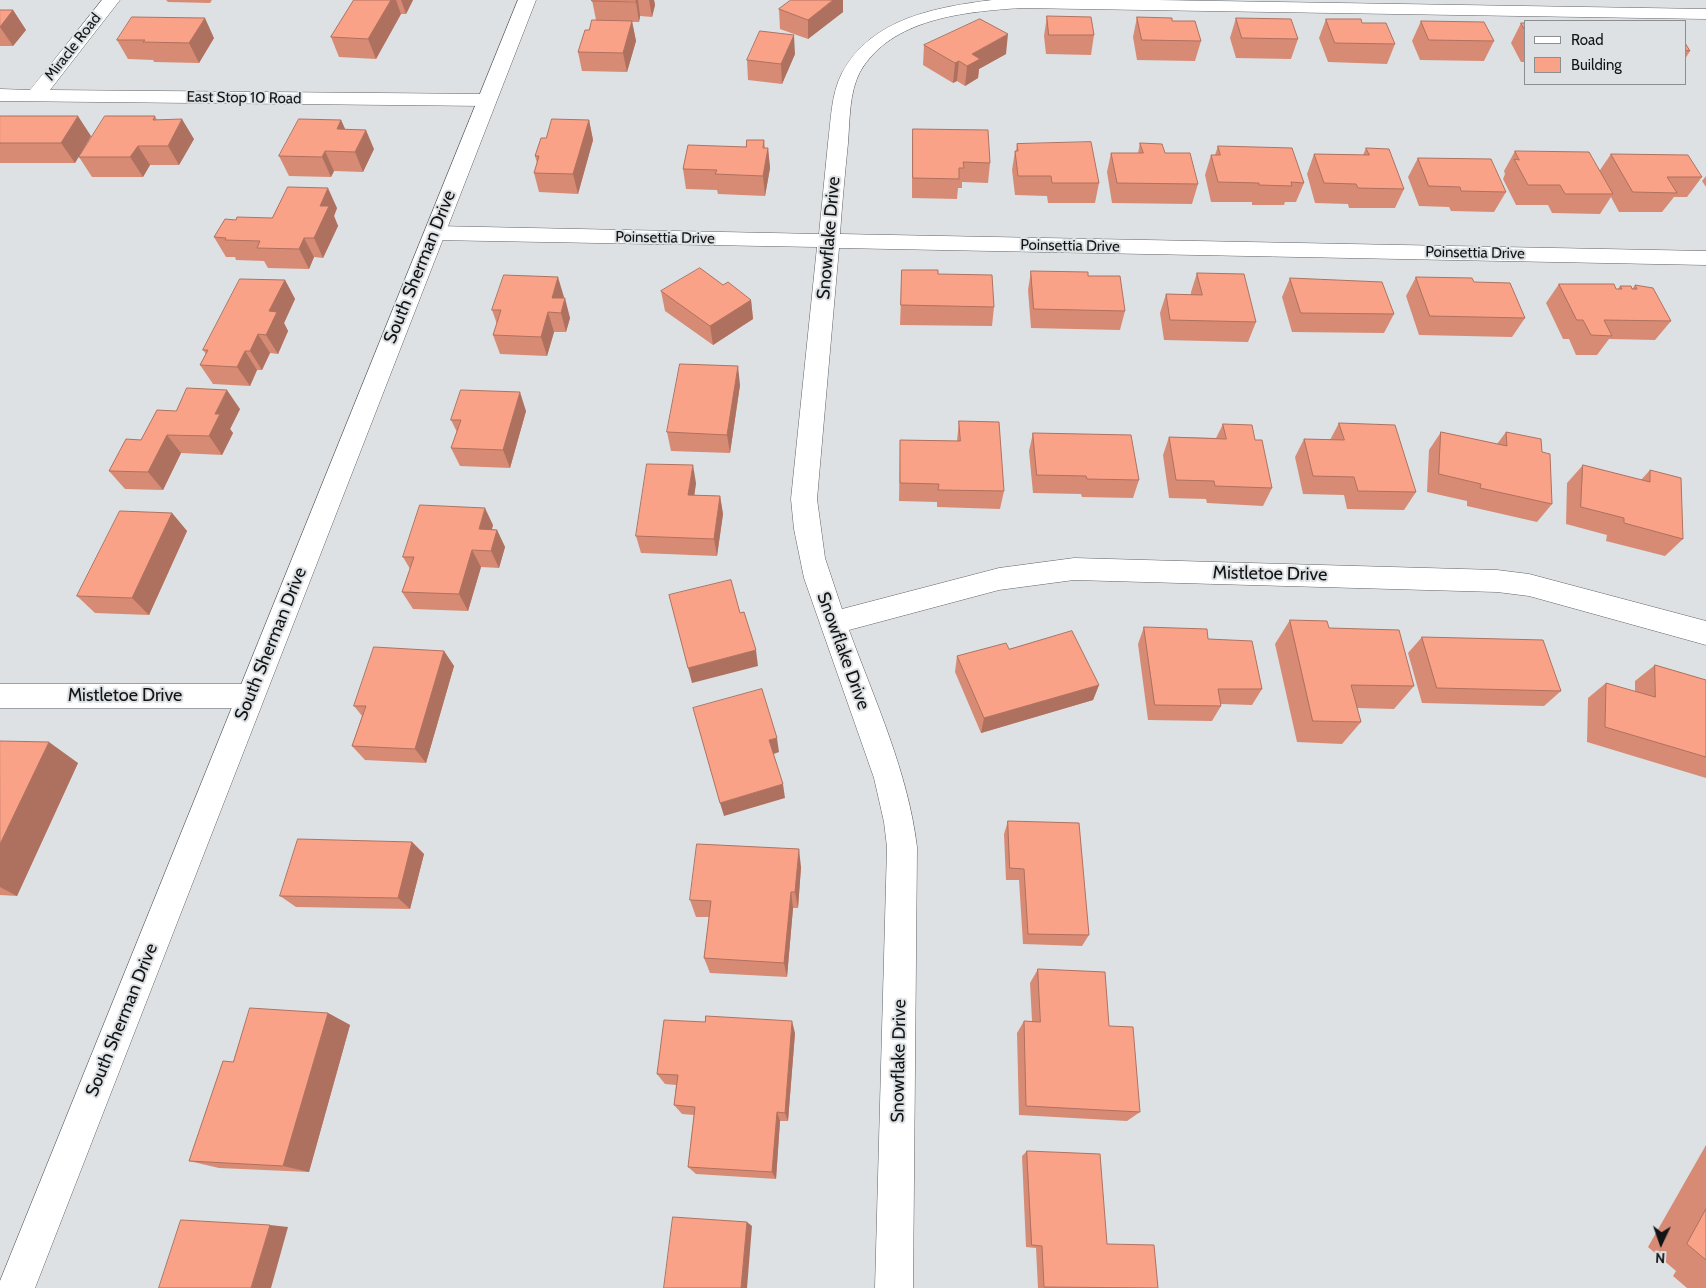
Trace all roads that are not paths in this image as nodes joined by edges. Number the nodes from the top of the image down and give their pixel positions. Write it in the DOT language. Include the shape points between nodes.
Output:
graph roads {
  1 [pos="110,0"];
  2 [pos="527,0"];
  3 [pos="1706,14"];
  4 [pos="0,95"];
  5 [pos="36,95"];
  6 [pos="487,100"];
  7 [pos="434,233"];
  8 [pos="829,242"];
  9 [pos="1706,258"];
  10 [pos="834,622"];
  11 [pos="1706,634"];
  12 [pos="0,696"];
  13 [pos="250,696"];
  14 [pos="16,1288"];
  15 [pos="894,1288"];
  1 -- 5 [label="street, Miracle Road"];
  2 -- 6 [label="street, South Sherman Drive"];
  3 -- 8 [label="street, Snowflake Drive" via="1020,3 951,10 892,31 859,60 844,87"];
  4 -- 5 [label="street, East Stop 10 Road"];
  5 -- 6 [label="street, East Stop 10 Road"];
  6 -- 7 [label="street, South Sherman Drive"];
  7 -- 8 [label="street, Poinsettia Drive"];
  7 -- 13 [label="street, South Sherman Drive"];
  8 -- 9 [label="street, Poinsettia Drive"];
  8 -- 10 [label="street, Snowflake Drive" via="804,507 809,551"];
  10 -- 11 [label="street, Mistletoe Drive" via="999,579 1074,569 1497,581 1529,585"];
  10 -- 15 [label="street, Snowflake Drive" via="889,778 902,847"];
  12 -- 13 [label="street, Mistletoe Drive"];
  13 -- 14 [label="street, South Sherman Drive"];
}
